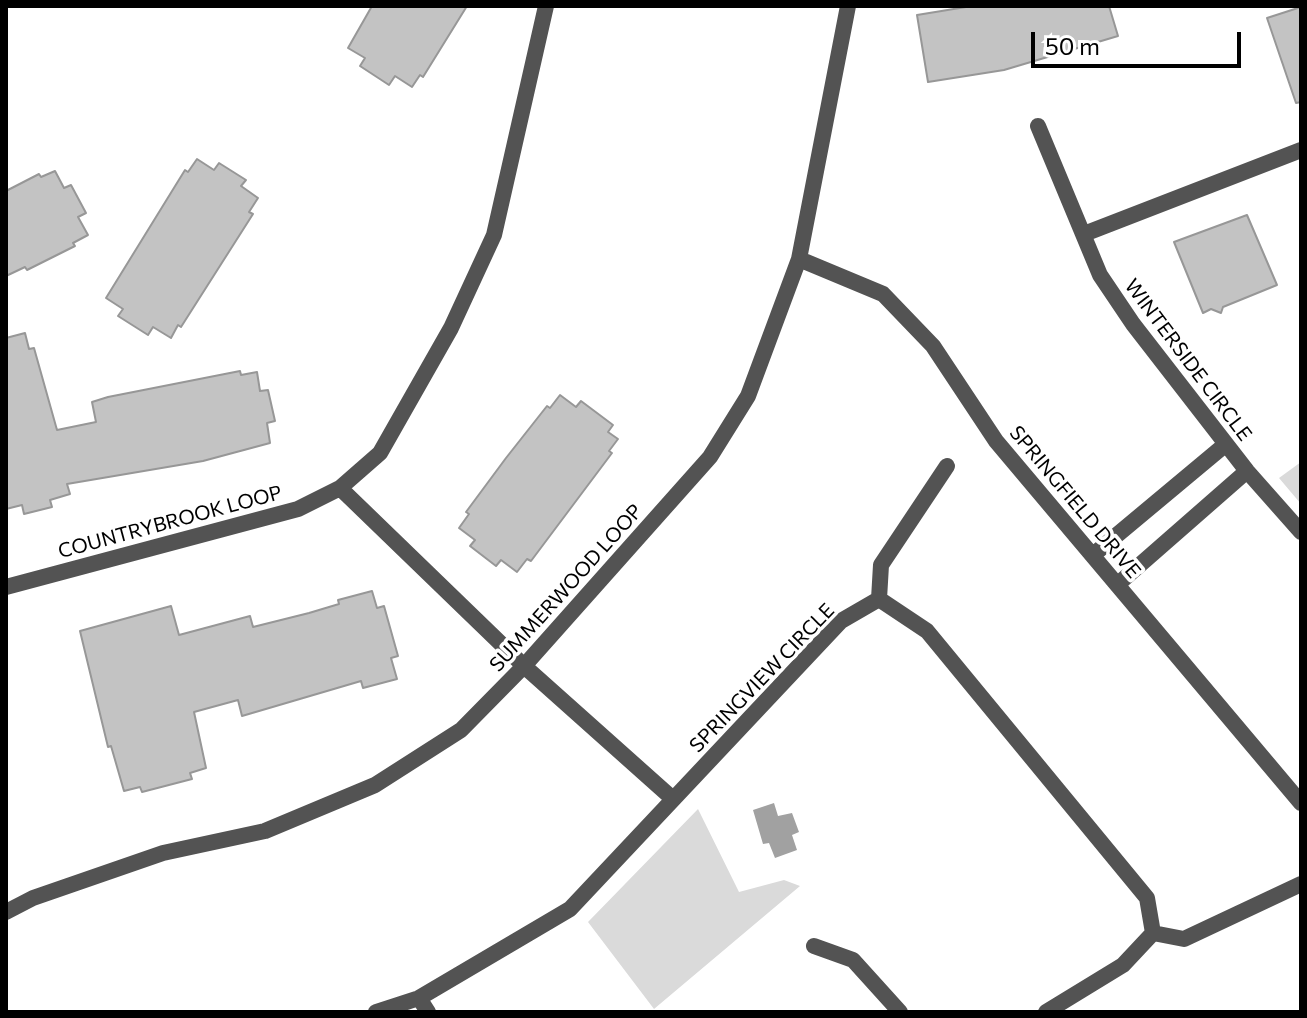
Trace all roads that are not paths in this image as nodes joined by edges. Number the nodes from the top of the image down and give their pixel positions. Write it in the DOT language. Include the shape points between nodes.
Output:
graph roads {
  1 [pos="546,6"];
  2 [pos="848,6"];
  3 [pos="1038,126"];
  4 [pos="1301,150"];
  5 [pos="1084,234"];
  6 [pos="799,259"];
  7 [pos="1226,444"];
  8 [pos="947,466"];
  9 [pos="1247,471"];
  10 [pos="340,488"];
  11 [pos="1301,532"];
  12 [pos="1093,555"];
  13 [pos="1118,584"];
  14 [pos="6,587"];
  15 [pos="879,599"];
  16 [pos="524,666"];
  17 [pos="673,799"];
  18 [pos="1301,803"];
  19 [pos="1301,884"];
  20 [pos="6,912"];
  21 [pos="1153,933"];
  22 [pos="814,946"];
  23 [pos="424,1005"];
  24 [pos="376,1012"];
  25 [pos="900,1012"];
  26 [pos="1046,1012"];
  1 -- 10 [label="street, COUNTRYBROOK LOOP" via="494,235 451,328 380,453"];
  2 -- 6 [label="street, SUMMERWOOD LOOP"];
  3 -- 5 [label="street, WINTERSIDE CIRCLE"];
  4 -- 5 [label="street"];
  5 -- 7 [label="street, WINTERSIDE CIRCLE" via="1100,275 1133,324"];
  6 -- 12 [label="street, SPRINGFIELD DRIVE" via="883,294 933,346 996,441"];
  6 -- 16 [label="street, SUMMERWOOD LOOP" via="748,396 710,457"];
  7 -- 9 [label="street, WINTERSIDE CIRCLE"];
  7 -- 12 [label="street"];
  8 -- 15 [label="street" via="881,565"];
  9 -- 11 [label="street, WINTERSIDE CIRCLE"];
  9 -- 13 [label="street"];
  10 -- 14 [label="street, COUNTRYBROOK LOOP" via="298,509"];
  10 -- 16 [label="street"];
  12 -- 13 [label="street, SPRINGFIELD DRIVE"];
  13 -- 18 [label="street, SPRINGFIELD DRIVE"];
  15 -- 17 [label="street, SPRINGVIEW CIRCLE" via="841,621"];
  15 -- 21 [label="street" via="927,631 1147,898"];
  16 -- 17 [label="street"];
  16 -- 20 [label="street, SUMMERWOOD LOOP" via="461,730 375,785 265,831 163,853"];
  17 -- 23 [label="street, SPRINGVIEW CIRCLE" via="570,909"];
  19 -- 21 [label="street" via="1184,939"];
  21 -- 26 [label="street" via="1123,965"];
  22 -- 25 [label="street" via="853,960"];
  23 -- 24 [label="street, SPRINGVIEW CIRCLE"];
}
